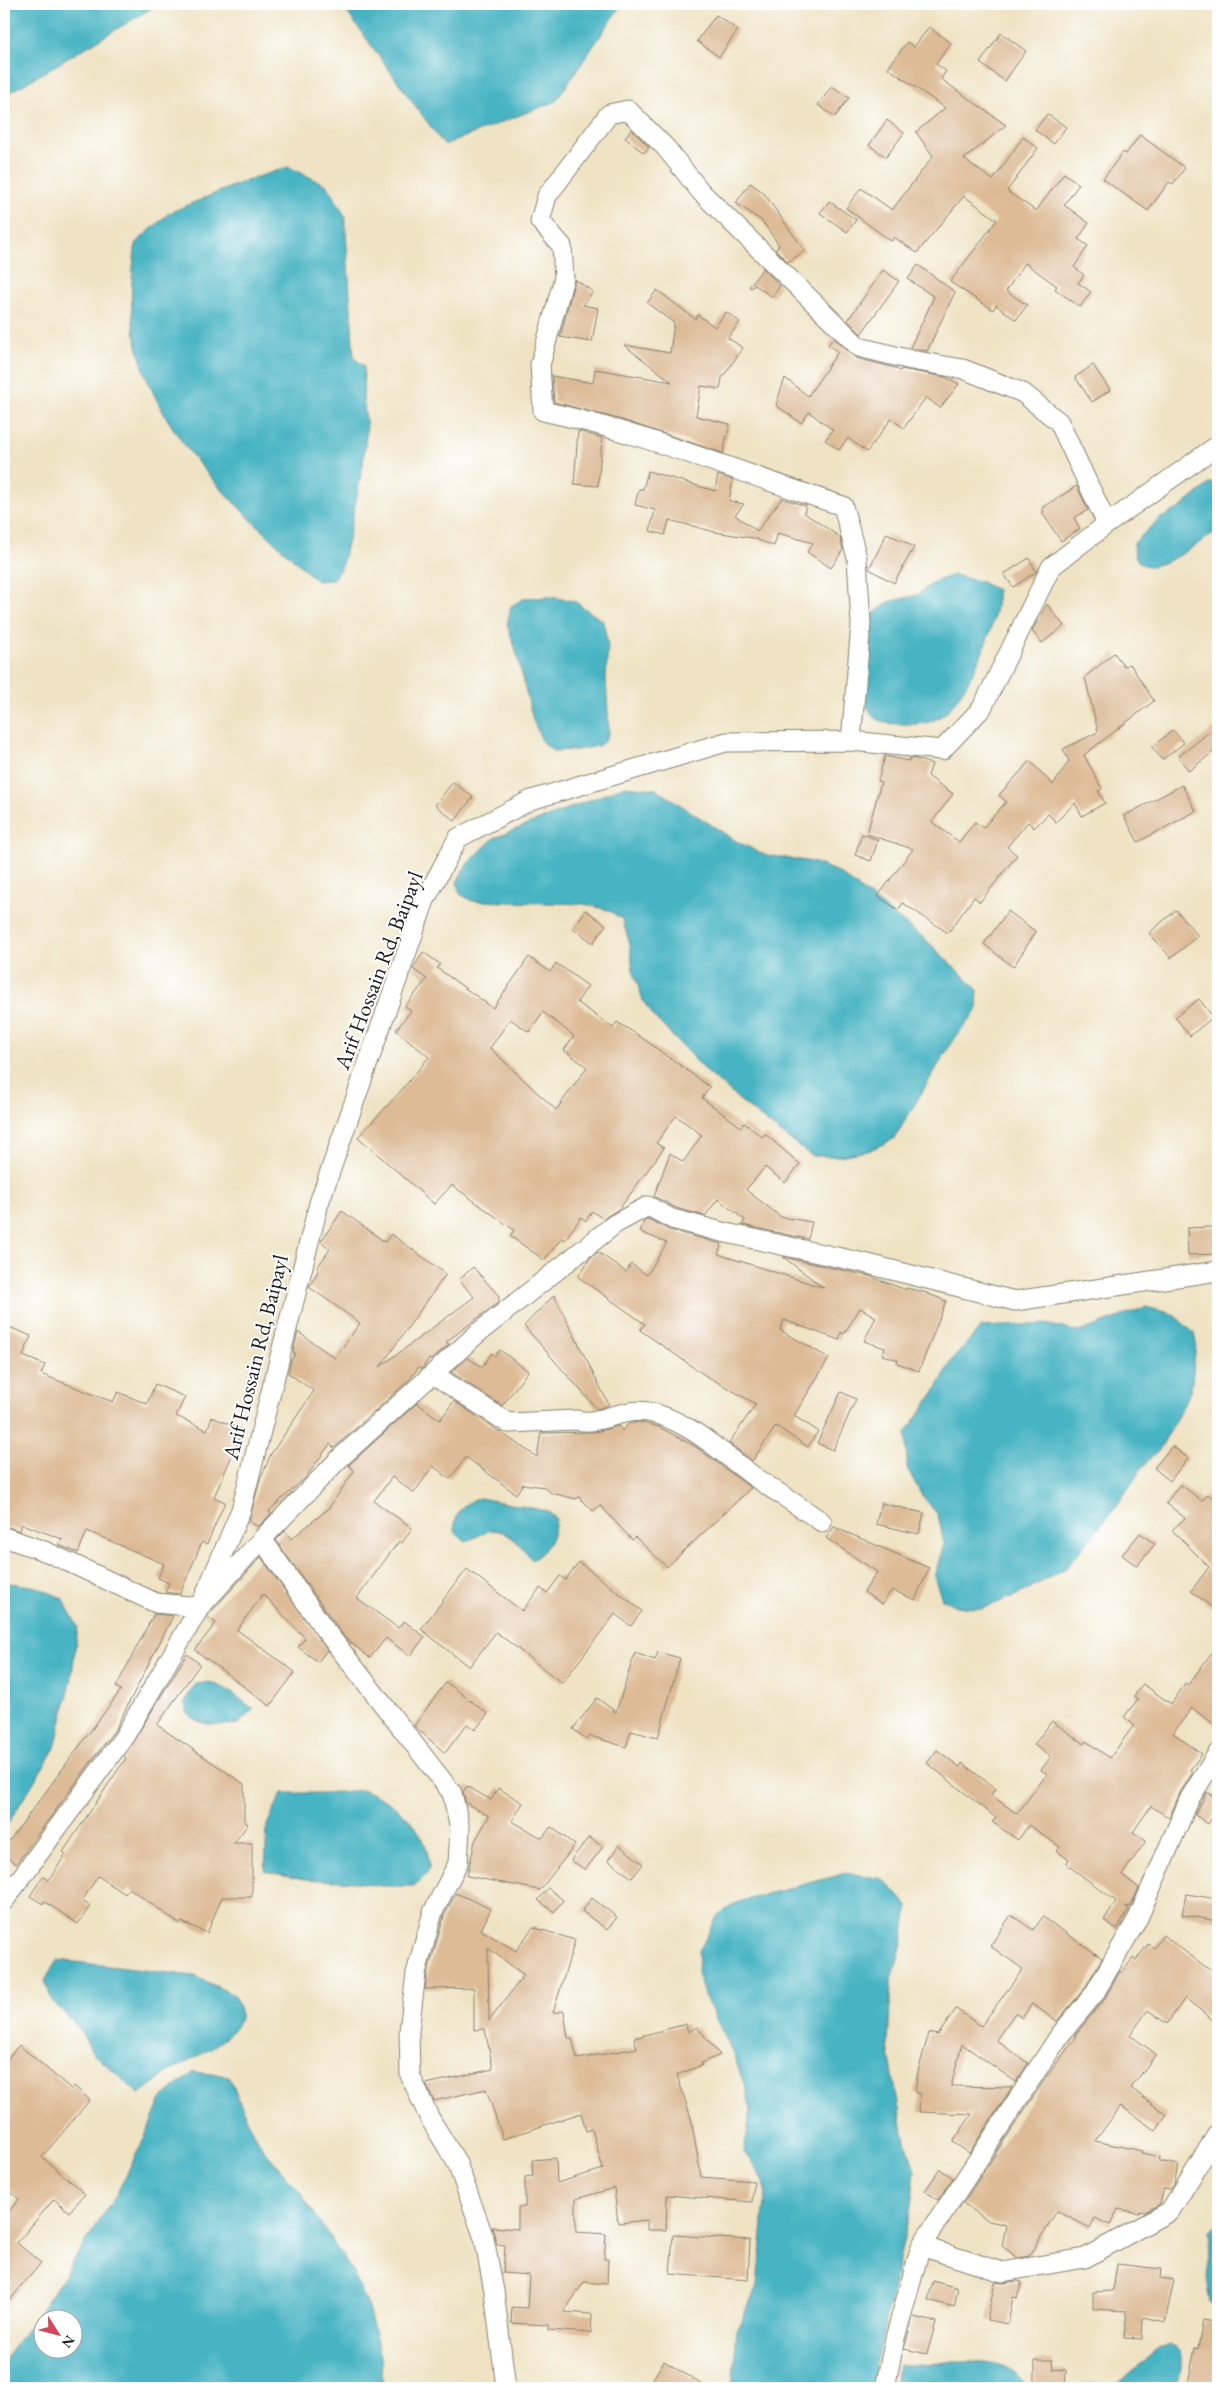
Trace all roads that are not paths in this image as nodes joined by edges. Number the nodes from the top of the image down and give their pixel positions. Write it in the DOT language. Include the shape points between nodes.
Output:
graph roads {
  1 [pos="1218,445"];
  2 [pos="1107,524"];
  3 [pos="851,741"];
  4 [pos="1218,1271"];
  5 [pos="433,1374"];
  6 [pos="822,1522"];
  7 [pos="4,1537"];
  8 [pos="262,1539"];
  9 [pos="200,1607"];
  10 [pos="1218,1753"];
  11 [pos="4,1901"];
  12 [pos="1218,2132"];
  13 [pos="921,2246"];
  14 [pos="506,2388"];
  15 [pos="885,2388"];
  1 -- 2 [label="street, Arif Hossain Rd, Baipayl"];
  2 -- 3 [label="street, Arif Hossain Rd, Baipayl" via="1051,567 982,708 942,750"];
  2 -- 3 [label="street" via="1059,422 1052,416 1024,394 963,369 860,347 701,192 666,148 628,110 609,114 547,196 540,221 562,246 564,278 540,365 543,411 579,418 653,441 843,506 857,558 861,624"];
  3 -- 9 [label="street, Arif Hossain Rd, Baipayl" via="726,742 531,800 458,838 425,900 319,1203 241,1510"];
  4 -- 5 [label="street" via="1015,1301 722,1232 672,1219 648,1206 615,1224 478,1332"];
  5 -- 6 [label="street" via="508,1423 587,1422 630,1412 652,1413 689,1428"];
  5 -- 8 [label="street" via="339,1459"];
  7 -- 9 [label="street" via="47,1552 156,1603"];
  8 -- 9 [label="street"];
  8 -- 14 [label="street" via="325,1630 452,1793 460,1829 458,1863 433,1912 416,1973 409,2031 410,2076 429,2117 457,2163 484,2238"];
  9 -- 11 [label="street, Arif Hossain Rd, Baipayl" via="124,1737"];
  10 -- 13 [label="street" via="1190,1798 1138,1918 1094,1994 1060,2035"];
  12 -- 13 [label="street" via="1170,2211 1085,2258 1002,2272"];
  13 -- 15 [label="street" via="895,2338"];
}
